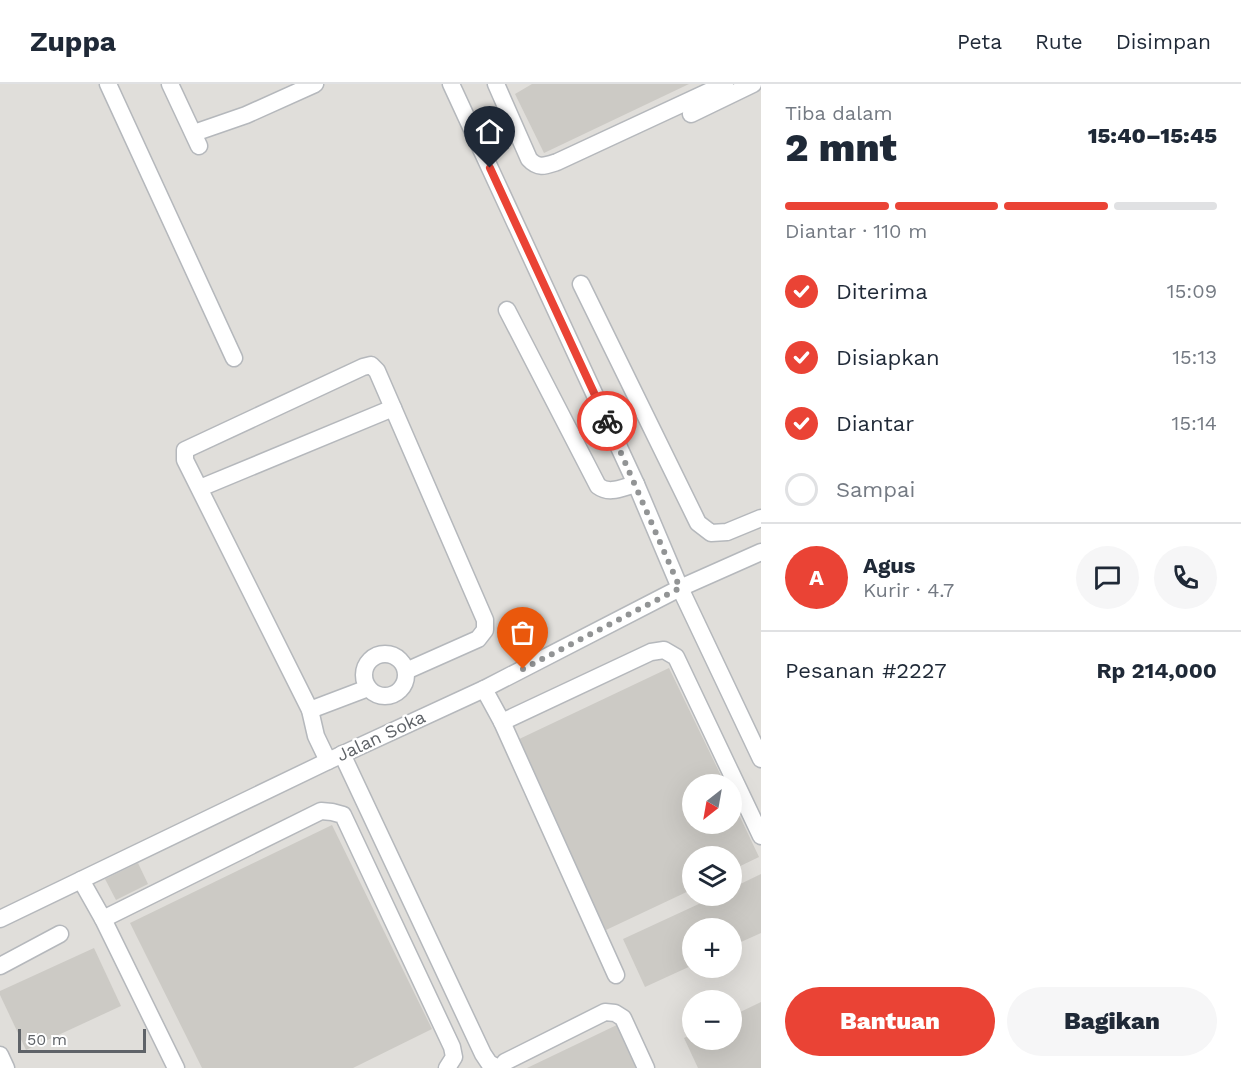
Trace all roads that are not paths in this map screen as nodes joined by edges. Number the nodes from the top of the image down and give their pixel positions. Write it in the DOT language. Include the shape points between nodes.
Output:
graph roads {
  1 [pos="108,84"];
  2 [pos="170,84"];
  3 [pos="315,84"];
  4 [pos="451,84"];
  5 [pos="496,84"];
  6 [pos="725,84"];
  7 [pos="753,84"];
  8 [pos="692,114"];
  9 [pos="581,284"];
  10 [pos="507,310"];
  11 [pos="234,358"];
  12 [pos="393,408"];
  13 [pos="636,484"];
  14 [pos="200,489"];
  15 [pos="761,518"];
  16 [pos="761,552"];
  17 [pos="680,588"];
  18 [pos="406,671"];
  19 [pos="368,688"];
  20 [pos="484,689"];
  21 [pos="310,710"];
  22 [pos="502,722"];
  23 [pos="335,758"];
  24 [pos="761,759"];
  25 [pos="761,836"];
  26 [pos="81,880"];
  27 [pos="0,918"];
  28 [pos="103,919"];
  29 [pos="60,934"];
  30 [pos="0,966"];
  31 [pos="616,975"];
  32 [pos="0,1055"];
  33 [pos="6,1068"];
  34 [pos="176,1068"];
  35 [pos="447,1068"];
  36 [pos="499,1068"];
  37 [pos="646,1068"];
  1 -- 11 [label="street"];
  2 -- 3 [label="street" via="196,140"];
  4 -- 13 [label="street"];
  5 -- 6 [label="street" via="529,159 541,167"];
  7 -- 8 [label="street"];
  9 -- 15 [label="street" via="698,523 711,533 727,532"];
  10 -- 13 [label="street" via="598,486 610,491"];
  12 -- 14 [label="street"];
  12 -- 14 [label="street" via="377,371 370,365 363,367 185,450 185,460"];
  12 -- 18 [label="street" via="485,620 485,630 478,639"];
  13 -- 17 [label="street"];
  14 -- 21 [label="street"];
  16 -- 17 [label="street, Jalan Soka"];
  17 -- 20 [label="street, Jalan Soka"];
  17 -- 24 [label="street"];
  18 -- 19 [label="street" via="398,693 382,696"];
  18 -- 19 [label="street" via="397,658 373,658 364,672"];
  19 -- 21 [label="street"];
  20 -- 22 [label="street"];
  20 -- 23 [label="street, Jalan Soka"];
  21 -- 23 [label="street" via="316,736"];
  22 -- 25 [label="street" via="651,652 664,650 676,657"];
  22 -- 31 [label="street"];
  23 -- 26 [label="street, Jalan Soka"];
  23 -- 36 [label="street" via="483,1054"];
  26 -- 27 [label="street, Jalan Soka"];
  26 -- 28 [label="street"];
  28 -- 34 [label="street"];
  28 -- 35 [label="street" via="321,811 343,815 452,1047 454,1057"];
  29 -- 30 [label="street"];
  32 -- 33 [label="street"];
  36 -- 37 [label="street" via="605,1012 623,1018"];
}
